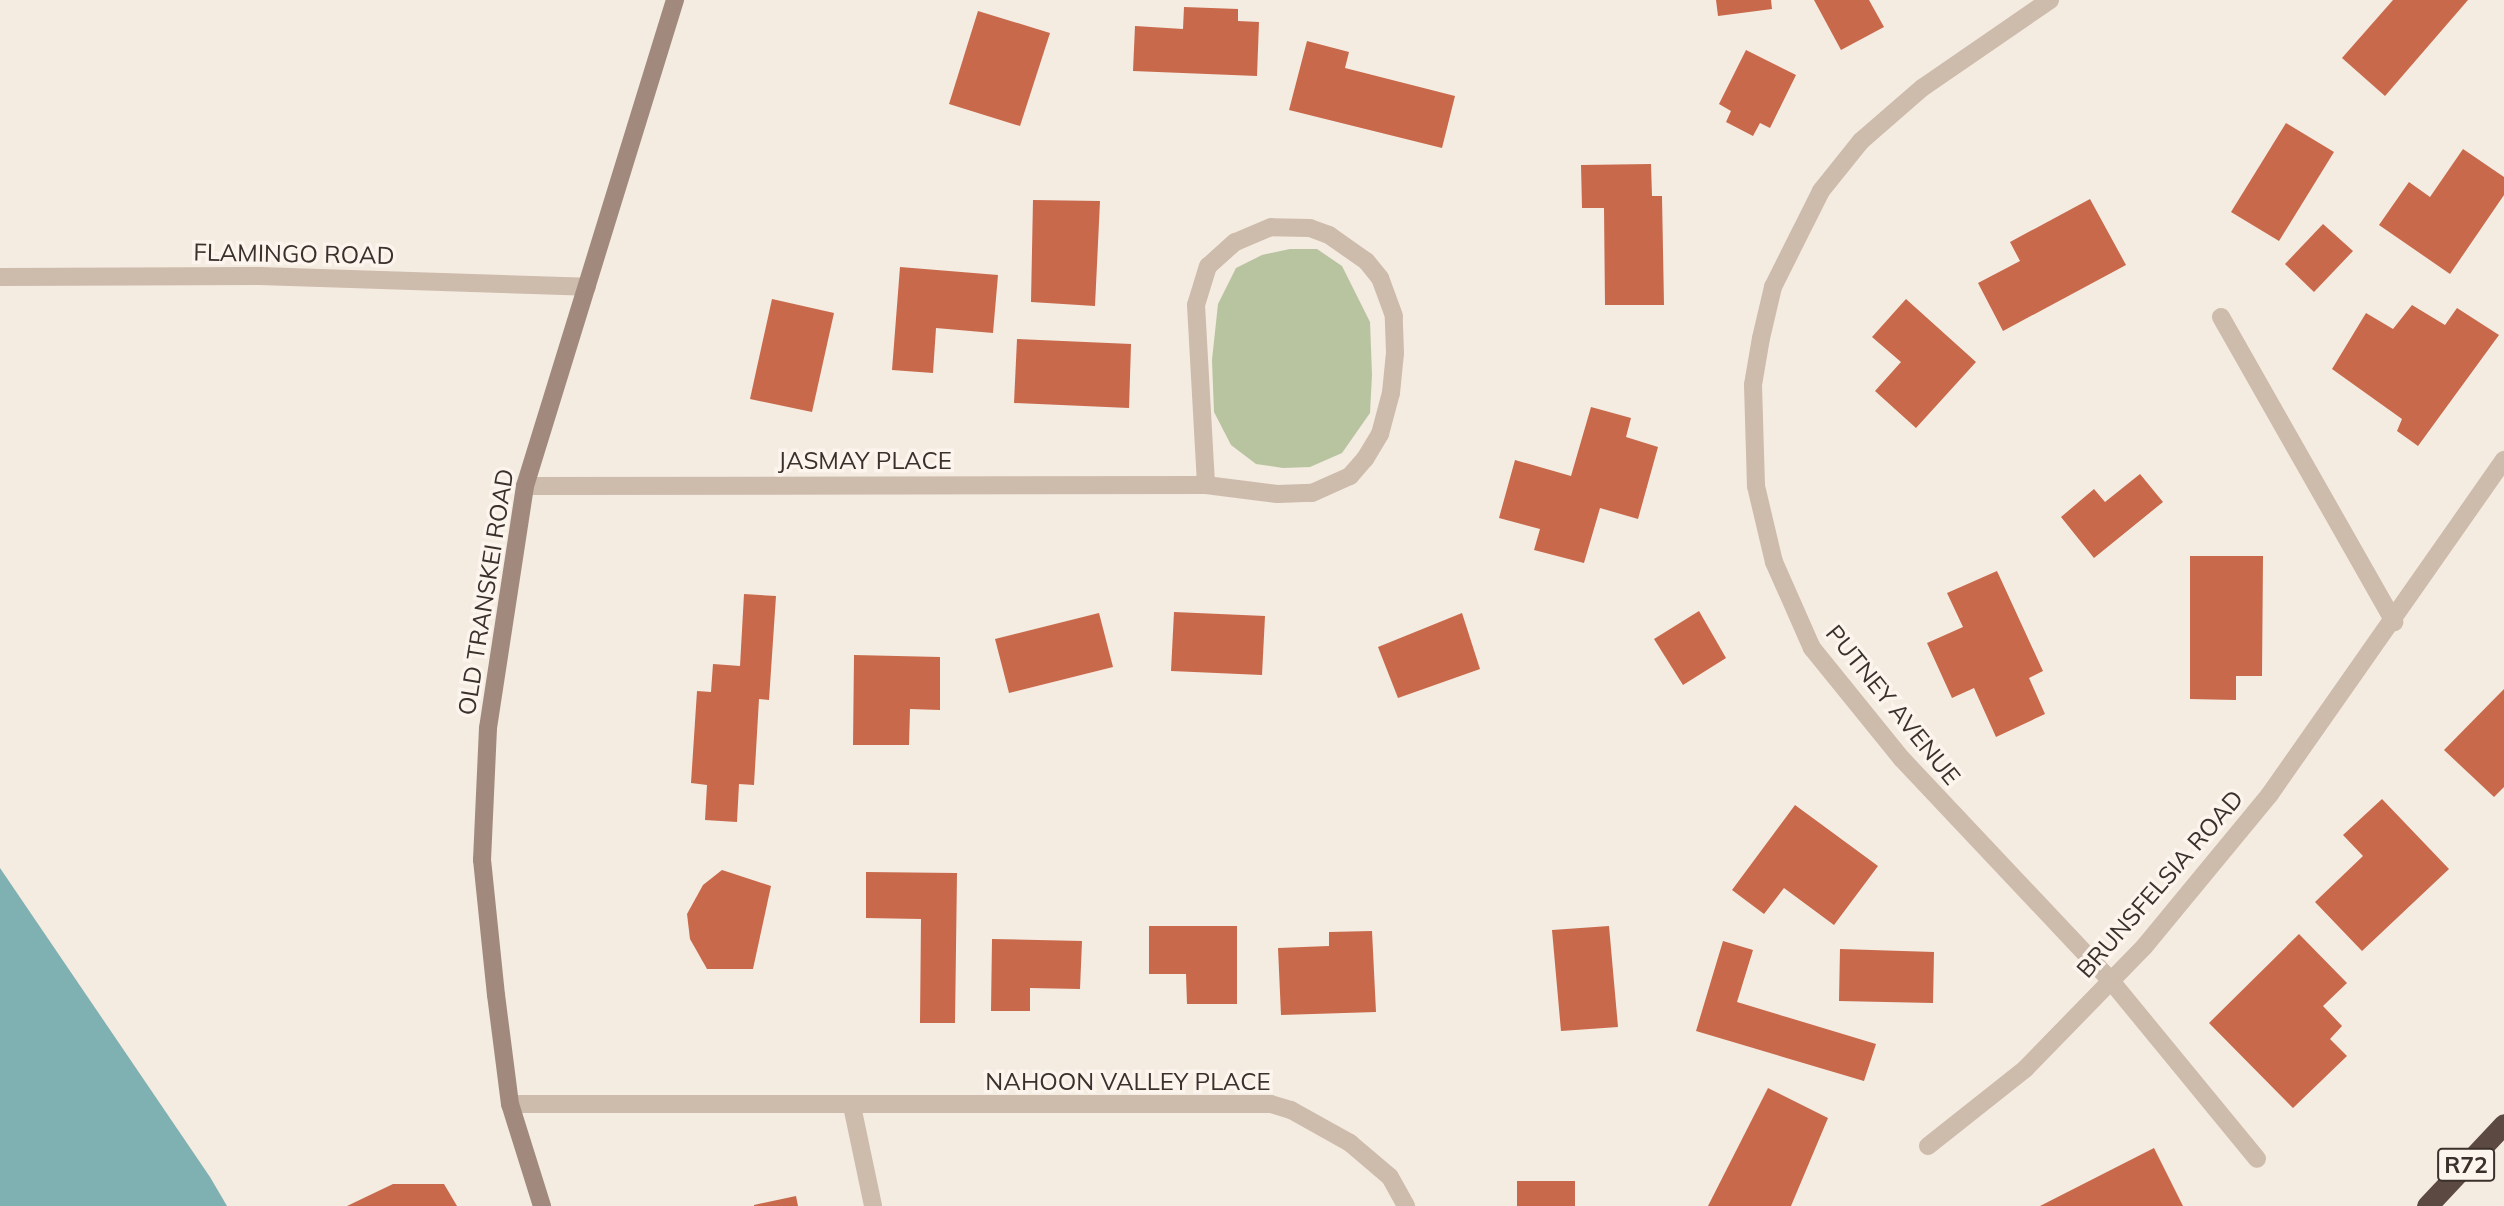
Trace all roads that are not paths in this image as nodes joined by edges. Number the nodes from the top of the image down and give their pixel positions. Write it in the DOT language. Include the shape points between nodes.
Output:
graph roads {
  1 [pos="675,0"];
  2 [pos="2050,0"];
  3 [pos="0,277"];
  4 [pos="587,287"];
  5 [pos="2221,317"];
  6 [pos="2504,460"];
  7 [pos="1206,485"];
  8 [pos="525,486"];
  9 [pos="2394,622"];
  10 [pos="2111,981"];
  11 [pos="510,1104"];
  12 [pos="852,1105"];
  13 [pos="2504,1124"];
  14 [pos="1928,1146"];
  15 [pos="2257,1159"];
  16 [pos="542,1206"];
  17 [pos="873,1206"];
  18 [pos="1406,1206"];
  19 [pos="2427,1206"];
  1 -- 4 [label="main road, OLD TRANSKEI ROAD"];
  2 -- 10 [label="street, PUTNEY AVENUE" via="1922,88 1861,141 1821,191 1773,286 1760,338 1753,385 1756,486 1774,562 1812,648 1902,759"];
  3 -- 4 [label="street, FLAMINGO ROAD" via="260,276"];
  4 -- 8 [label="main road, OLD TRANSKEI ROAD"];
  5 -- 9 [label="street"];
  6 -- 9 [label="street, BRUNSFELSIA ROAD"];
  7 -- 7 [label="street, JASMAY PLACE" via="1277,495 1312,493 1350,476 1380,434 1395,353 1389,296 1366,261 1329,235 1310,228 1271,227 1235,243 1208,266 1196,305"];
  7 -- 8 [label="street, JASMAY PLACE"];
  8 -- 11 [label="main road, OLD TRANSKEI ROAD" via="488,729 482,860"];
  9 -- 10 [label="street, BRUNSFELSIA ROAD" via="2270,793"];
  10 -- 14 [label="street, BRUNSFELSIA ROAD" via="2025,1069"];
  10 -- 15 [label="street, PUTNEY AVENUE"];
  11 -- 12 [label="street, NAHOON VALLEY PLACE"];
  11 -- 16 [label="main road, OLD TRANSKEI ROAD"];
  12 -- 17 [label="street"];
  12 -- 18 [label="street, NAHOON VALLEY PLACE" via="1271,1104 1350,1143 1390,1177"];
  13 -- 19 [label="highway, R72"];
}
